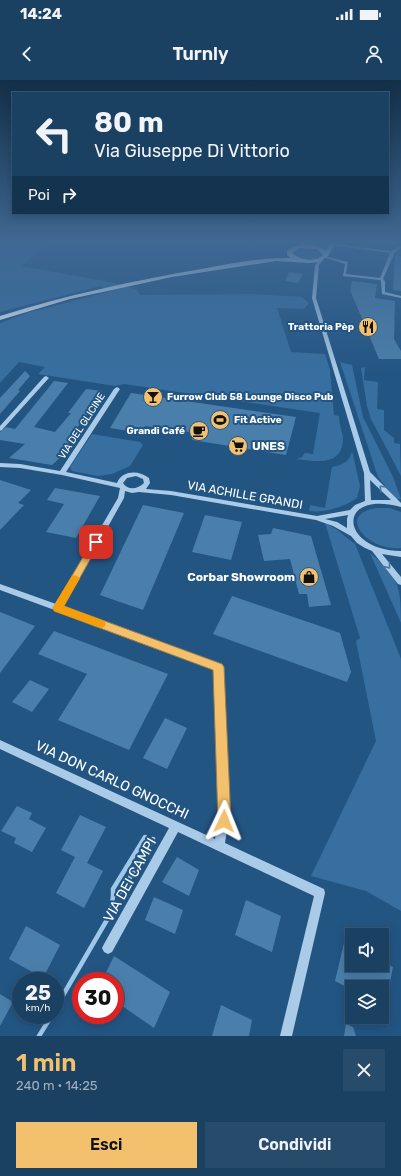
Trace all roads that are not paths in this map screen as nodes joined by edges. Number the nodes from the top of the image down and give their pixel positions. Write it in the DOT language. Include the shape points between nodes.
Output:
graph roads {
  1 [pos="112,287"];
  2 [pos="315,287"];
  3 [pos="383,287"];
  4 [pos="401,297"];
  5 [pos="0,318"];
  6 [pos="46,378"];
  7 [pos="117,389"];
  8 [pos="0,429"];
  9 [pos="0,465"];
  10 [pos="62,473"];
  11 [pos="367,473"];
  12 [pos="124,477"];
  13 [pos="98,480"];
  14 [pos="147,480"];
  15 [pos="122,487"];
  16 [pos="137,490"];
  17 [pos="171,493"];
  18 [pos="121,498"];
  19 [pos="368,502"];
  20 [pos="399,504"];
  21 [pos="353,512"];
  22 [pos="316,518"];
  23 [pos="354,535"];
  24 [pos="375,550"];
  25 [pos="401,554"];
  26 [pos="401,582"];
  27 [pos="0,587"];
  28 [pos="58,608"];
  29 [pos="0,744"];
  30 [pos="176,826"];
  31 [pos="219,846"];
  32 [pos="108,948"];
  33 [pos="286,1036"];
  1 -- 5 [label="main road" via="39,305"];
  2 -- 11 [label="street" via="314,298"];
  3 -- 4 [label="street" via="382,293"];
  6 -- 8 [label="street"];
  7 -- 10 [label="street, VIA DEL GLICINE"];
  9 -- 10 [label="street"];
  10 -- 13 [label="street"];
  11 -- 19 [label="street"];
  20 -- 11 [label="street, one-way"];
  12 -- 13 [label="street"];
  12 -- 14 [label="street" via="137,474"];
  12 -- 15 [label="street" via="121,480"];
  13 -- 15 [label="street"];
  14 -- 16 [label="street" via="146,486"];
  14 -- 17 [label="street" via="161,490"];
  15 -- 16 [label="street"];
  15 -- 18 [label="street"];
  16 -- 17 [label="street"];
  16 -- 18 [label="street"];
  17 -- 22 [label="street, VIA ACHILLE GRANDI"];
  18 -- 28 [label="street"];
  19 -- 20 [label="street"];
  19 -- 21 [label="street"];
  21 -- 22 [label="street, VIA ACHILLE GRANDI"];
  21 -- 23 [label="street" via="350,519"];
  22 -- 23 [label="street, VIA ACHILLE GRANDI" via="335,524"];
  23 -- 24 [label="street, VIA ACHILLE GRANDI" via="363,544"];
  24 -- 25 [label="street"];
  24 -- 26 [label="street, one-way"];
  27 -- 28 [label="street"];
  28 -- 31 [label="street" via="219,667 225,811"];
  29 -- 30 [label="street, VIA DON CARLO GNOCCHI"];
  30 -- 31 [label="street, VIA DON CARLO GNOCCHI"];
  30 -- 32 [label="street, VIA DEI CAMPI"];
  31 -- 33 [label="street, VIA DON CARLO GNOCCHI" via="320,893"];
}
